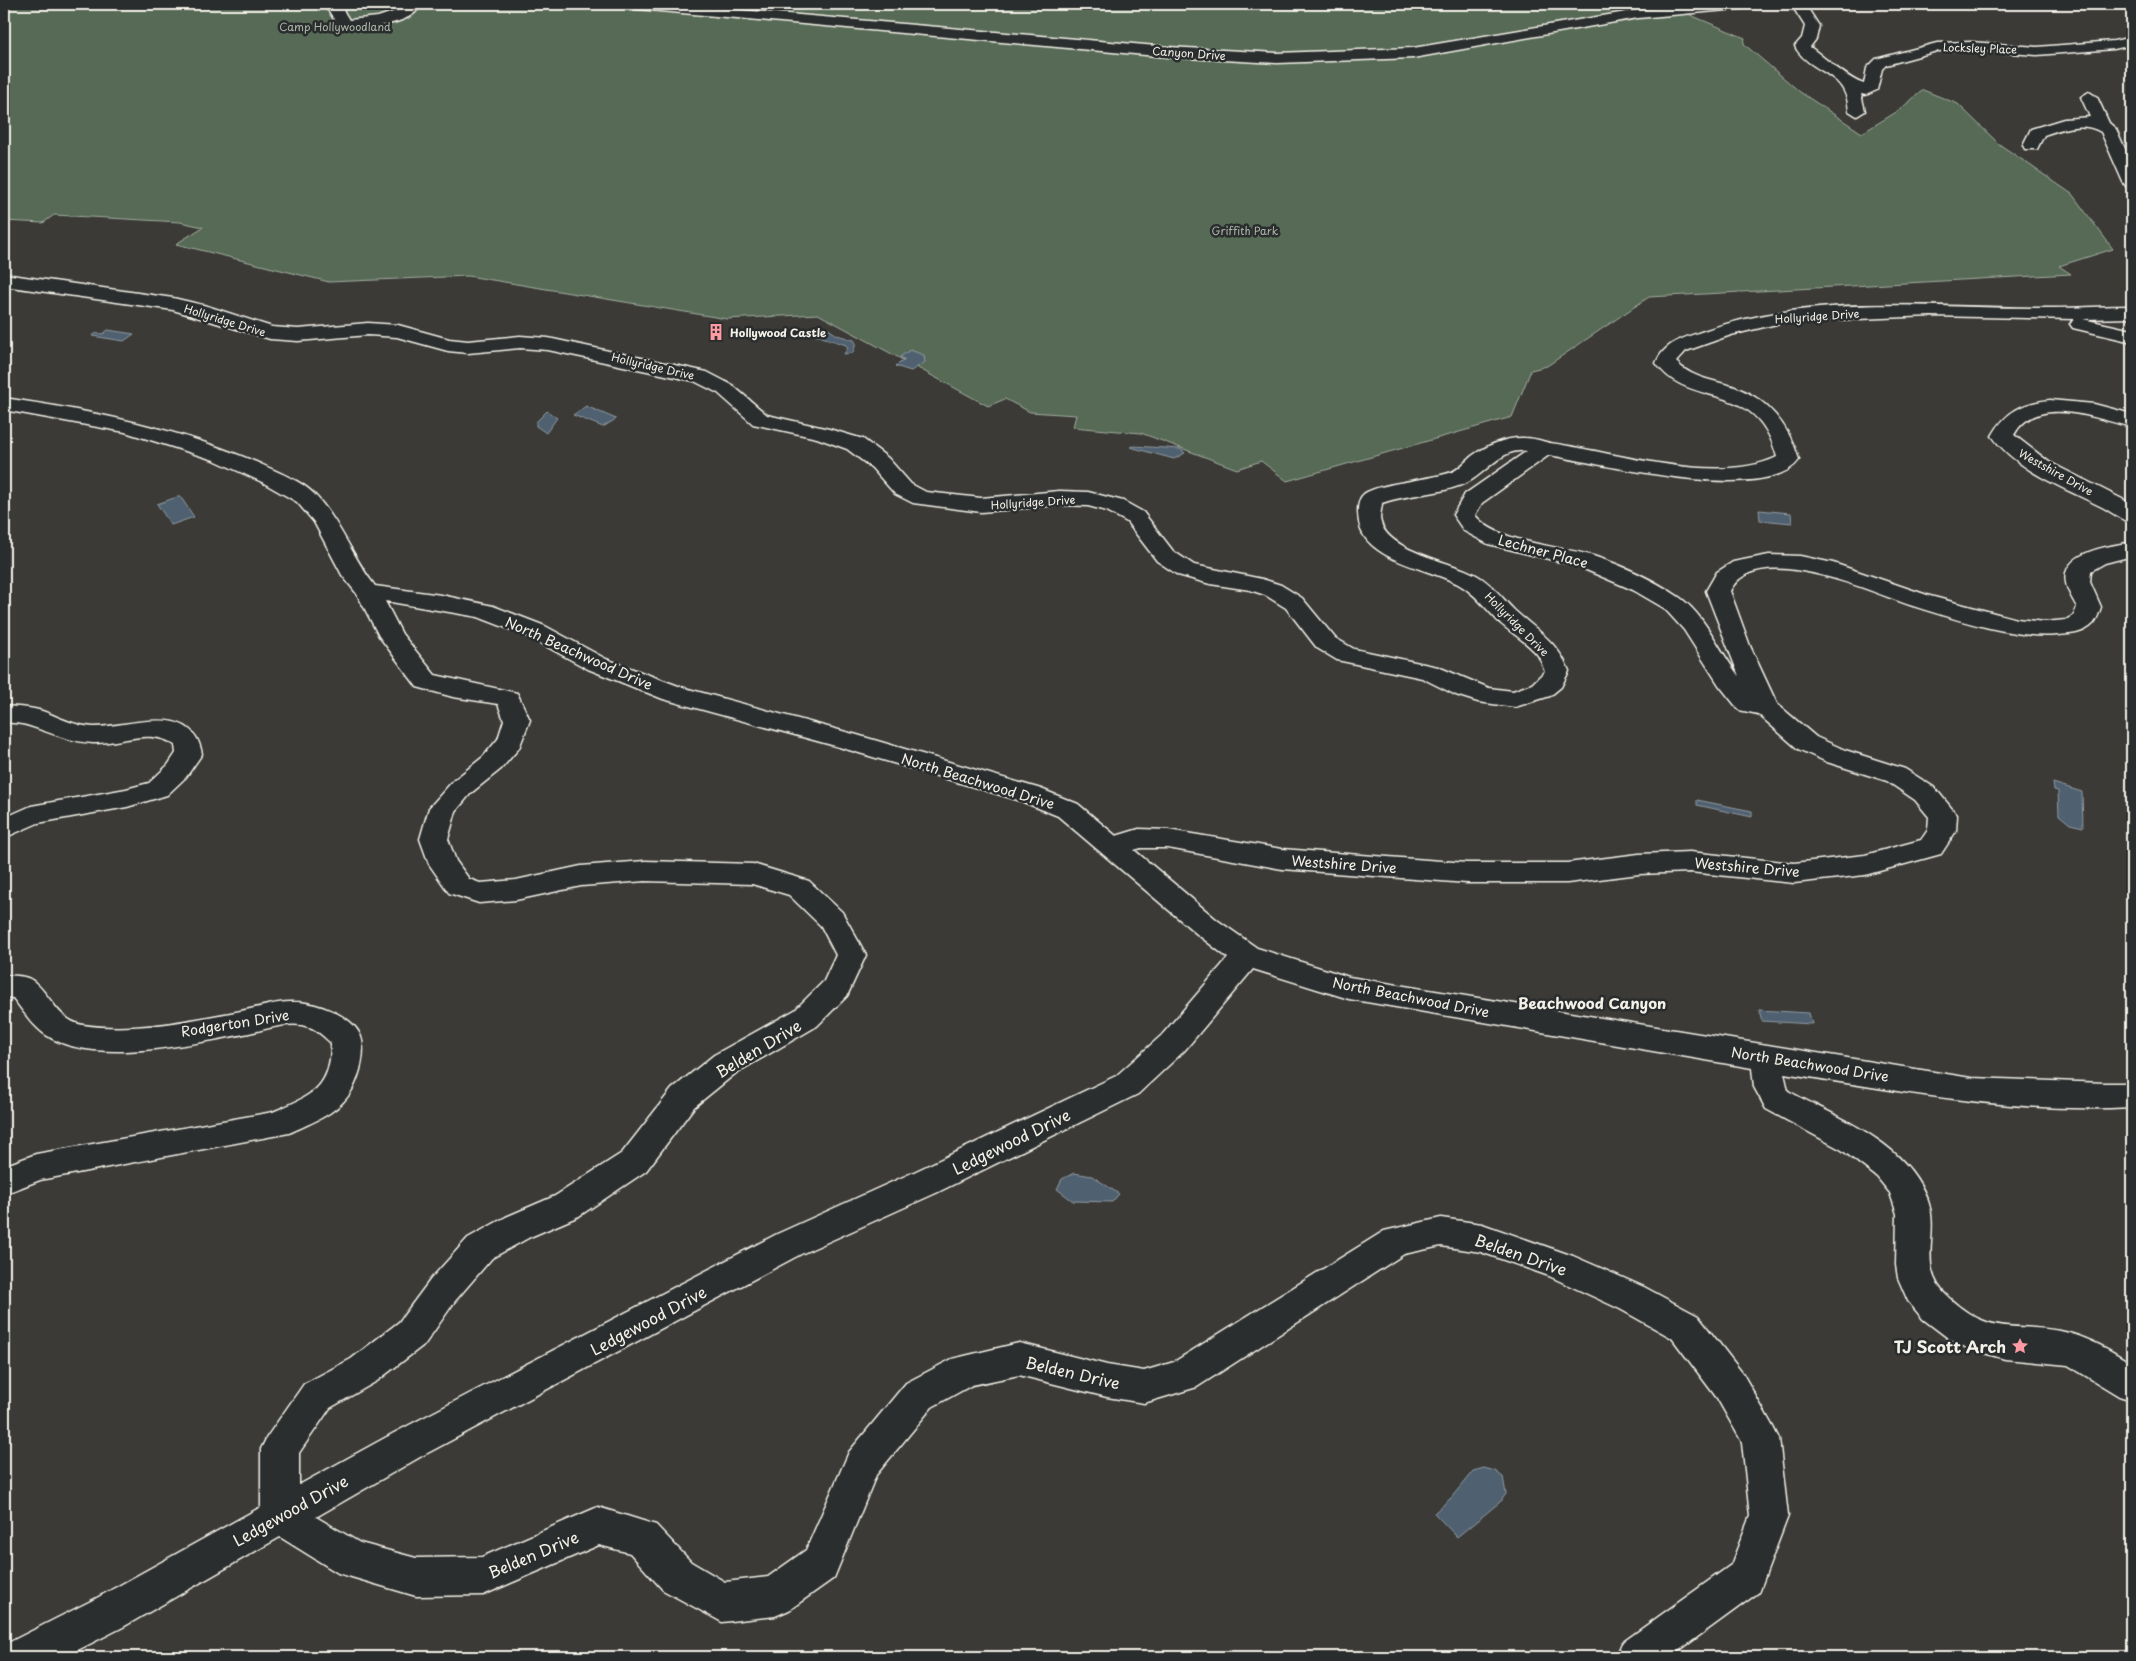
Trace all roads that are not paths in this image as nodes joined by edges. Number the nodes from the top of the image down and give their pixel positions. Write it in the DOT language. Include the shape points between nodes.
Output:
graph roads {
  1 [pos="324,4"];
  2 [pos="398,4"];
  3 [pos="627,4"];
  4 [pos="1749,4"];
  5 [pos="1798,4"];
  6 [pos="2132,41"];
  7 [pos="1850,85"];
  8 [pos="2089,97"];
  9 [pos="1857,111"];
  10 [pos="2102,124"];
  11 [pos="2031,145"];
  12 [pos="2132,182"];
  13 [pos="4,280"];
  14 [pos="2132,312"];
  15 [pos="2052,314"];
  16 [pos="2132,336"];
  17 [pos="4,404"];
  18 [pos="2132,421"];
  19 [pos="1544,449"];
  20 [pos="2132,516"];
  21 [pos="2132,549"];
  22 [pos="368,592"];
  23 [pos="1766,708"];
  24 [pos="4,714"];
  25 [pos="4,829"];
  26 [pos="1112,848"];
  27 [pos="1247,956"];
  28 [pos="4,986"];
  29 [pos="1767,1058"];
  30 [pos="2132,1095"];
  31 [pos="4,1180"];
  32 [pos="2132,1384"];
  33 [pos="280,1516"];
  34 [pos="22,1657"];
  35 [pos="1636,1657"];
  1 -- 2 [label="street" via="335,8 344,24 364,24 396,17 410,10"];
  3 -- 4 [label="street, Canyon Drive" via="1168,52 1277,58 1412,53 1638,14"];
  5 -- 7 [label="street" via="1812,26 1809,38 1802,46 1804,50"];
  6 -- 7 [label="street, Locksley Place" via="2037,51 1937,47 1881,62 1875,68 1871,87 1866,90"];
  7 -- 9 [label="street" via="1858,103"];
  8 -- 10 [label="street"];
  10 -- 11 [label="street" via="2077,123 2053,127 2038,132"];
  10 -- 12 [label="street" via="2108,129"];
  13 -- 19 [label="street, Hollyridge Drive" via="182,306 270,333 298,335 368,329 398,331 448,346 520,342 548,344 700,376 725,389 760,420 822,433 855,444 880,463 903,489 921,498 981,505 1059,498 1088,499 1115,506 1134,517 1165,556 1186,570 1254,584 1273,590 1294,603 1326,643 1346,655 1429,672 1487,696 1515,699 1541,690 1557,672 1549,654 1467,578 1387,546 1370,531 1367,512 1372,499 1462,476 1505,446 1526,444"];
  14 -- 15 [label="street, Hollyridge Drive"];
  15 -- 16 [label="street" via="2068,322"];
  15 -- 19 [label="street, Hollyridge Drive" via="1931,310 1785,316 1724,331 1679,347 1666,363 1677,376 1734,394 1768,416 1785,447 1788,460 1776,468 1702,475"];
  17 -- 22 [label="street" via="129,426 222,455 270,477 305,497 324,520 354,575"];
  18 -- 20 [label="street, Westshire Drive" via="2076,408 2048,407 2026,411 2015,418 2003,436 2013,449 2030,460"];
  19 -- 23 [label="street, Lechner Place" via="1473,499 1464,515 1472,526 1496,539 1585,561 1641,584 1672,603 1694,626 1748,704"];
  21 -- 23 [label="street, Westshire Drive" via="2094,558 2084,564 2077,580 2089,607 2084,619 2072,627 2045,629 2016,626 1934,604 1825,568 1769,562 1741,568 1725,577 1718,591"];
  22 -- 26 [label="street, North Beachwood Drive" via="485,611 536,631 597,664 672,693 1031,795 1068,810"];
  22 -- 33 [label="street, Belden Drive" via="391,636 426,681 508,700 517,720 510,742 443,808 434,839 443,864 459,886 479,893 516,890 581,876 645,871 753,874 799,888 832,919 851,955 836,988 806,1018 725,1064 682,1098 634,1162 567,1206 480,1248 443,1290 412,1333 364,1370 318,1396 280,1449"];
  23 -- 26 [label="street, Westshire Drive" via="1807,743 1896,775 1925,794 1943,815 1942,831 1931,847 1865,865 1794,873 1690,862 1638,864 1567,873 1467,873 1282,859 1168,839 1140,838"];
  24 -- 25 [label="street" via="33,717 66,731 94,735 144,728 171,730 187,742 188,754 177,771 158,789 31,815"];
  26 -- 27 [label="street, North Beachwood Drive"];
  27 -- 29 [label="street, North Beachwood Drive" via="1349,988"];
  27 -- 33 [label="street, Ledgewood Drive" via="1173,1044 1127,1085 790,1244 407,1445"];
  28 -- 31 [label="street, Rodgerton Drive" via="22,988 59,1029 86,1039 127,1041 292,1012 318,1016 346,1038 348,1060 335,1093 309,1110 278,1124 36,1167"];
  29 -- 30 [label="street, North Beachwood Drive" via="1971,1090"];
  29 -- 32 [label="street" via="1770,1087 1777,1100 1870,1151 1894,1172 1911,1201 1914,1228 1912,1272 1928,1302 1956,1325 1996,1342 2062,1348 2095,1361"];
  33 -- 34 [label="street, Ledgewood Drive" via="110,1613"];
  33 -- 35 [label="street, Belden Drive" via="352,1560 416,1577 484,1576 598,1526 642,1538 677,1576 722,1602 775,1596 820,1564 862,1464 912,1403 965,1370 1019,1359 1144,1388 1184,1375 1396,1241 1441,1232 1482,1238 1561,1266 1632,1298 1685,1327 1730,1386 1760,1439 1769,1516 1745,1578"];
}
